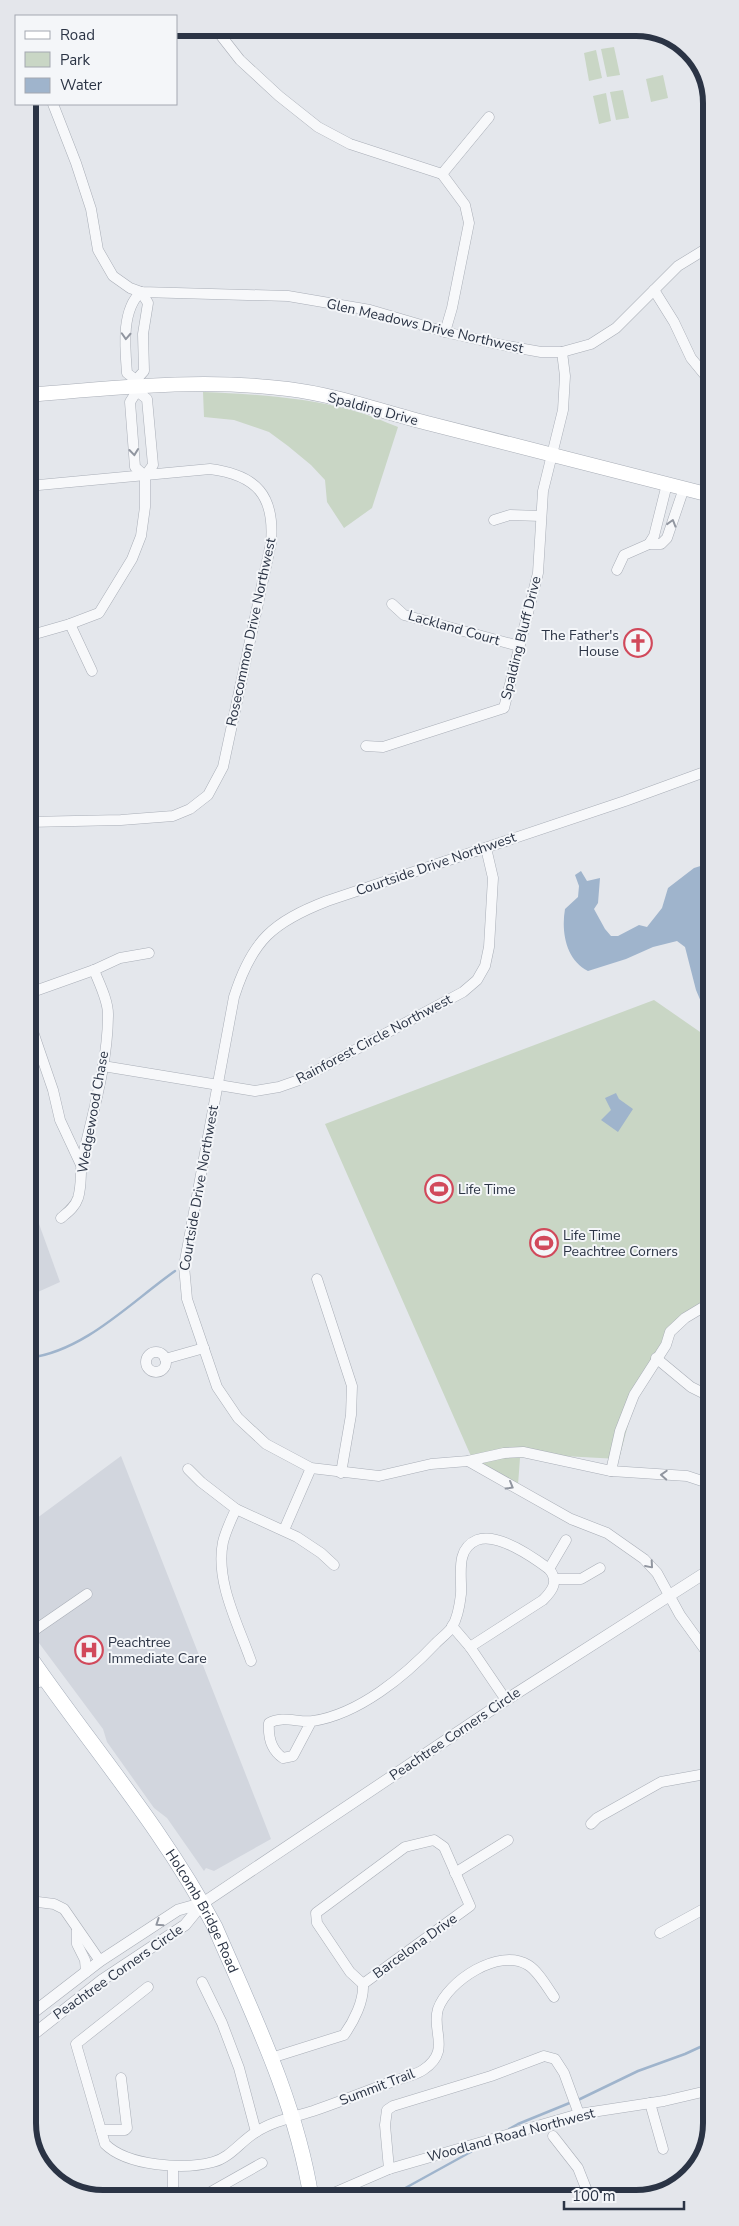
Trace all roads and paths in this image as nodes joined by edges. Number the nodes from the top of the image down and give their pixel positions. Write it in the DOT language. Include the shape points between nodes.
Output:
graph roads {
  1 [pos="221,36"];
  2 [pos="53,105"];
  3 [pos="489,117"];
  4 [pos="442,174"];
  5 [pos="703,251"];
  6 [pos="654,290"];
  7 [pos="140,292"];
  8 [pos="445,332"];
  9 [pos="562,352"];
  10 [pos="703,373"];
  11 [pos="136,386"];
  12 [pos="36,392"];
  13 [pos="149,430"];
  14 [pos="132,432"];
  15 [pos="552,455"];
  16 [pos="145,476"];
  17 [pos="667,484"];
  18 [pos="36,485"];
  19 [pos="684,488"];
  20 [pos="703,493"];
  21 [pos="541,516"];
  22 [pos="494,520"];
  23 [pos="648,544"];
  24 [pos="617,570"];
  25 [pos="392,604"];
  26 [pos="70,624"];
  27 [pos="36,634"];
  28 [pos="519,646"];
  29 [pos="92,670"];
  30 [pos="366,746"];
  31 [pos="703,772"];
  32 [pos="36,822"];
  33 [pos="486,848"];
  34 [pos="149,953"];
  35 [pos="94,970"];
  36 [pos="36,992"];
  37 [pos="36,1041"];
  38 [pos="103,1066"];
  39 [pos="217,1085"];
  40 [pos="81,1165"];
  41 [pos="61,1218"];
  42 [pos="317,1279"];
  43 [pos="703,1307"];
  44 [pos="204,1348"];
  45 [pos="656,1358"];
  46 [pos="165,1359"];
  47 [pos="703,1393"];
  48 [pos="468,1461"];
  49 [pos="312,1468"];
  50 [pos="188,1469"];
  51 [pos="611,1472"];
  52 [pos="341,1473"];
  53 [pos="703,1481"];
  54 [pos="236,1509"];
  55 [pos="284,1530"];
  56 [pos="566,1540"];
  57 [pos="334,1565"];
  58 [pos="600,1568"];
  59 [pos="548,1569"];
  60 [pos="703,1574"];
  61 [pos="555,1579"];
  62 [pos="87,1594"];
  63 [pos="671,1595"];
  64 [pos="452,1626"];
  65 [pos="36,1629"];
  66 [pos="470,1647"];
  67 [pos="703,1647"];
  68 [pos="251,1661"];
  69 [pos="36,1665"];
  70 [pos="46,1680"];
  71 [pos="36,1683"];
  72 [pos="506,1700"];
  73 [pos="311,1722"];
  74 [pos="703,1774"];
  75 [pos="591,1824"];
  76 [pos="508,1840"];
  77 [pos="455,1873"];
  78 [pos="36,1902"];
  79 [pos="203,1903"];
  80 [pos="703,1910"];
  81 [pos="77,1930"];
  82 [pos="660,1933"];
  83 [pos="100,1962"];
  84 [pos="86,1972"];
  85 [pos="202,1982"];
  86 [pos="363,1984"];
  87 [pos="148,1987"];
  88 [pos="554,1997"];
  89 [pos="36,2010"];
  90 [pos="36,2031"];
  91 [pos="270,2058"];
  92 [pos="121,2078"];
  93 [pos="703,2092"];
  94 [pos="650,2103"];
  95 [pos="580,2114"];
  96 [pos="293,2118"];
  97 [pos="101,2130"];
  98 [pos="256,2132"];
  99 [pos="553,2136"];
  100 [pos="663,2149"];
  101 [pos="262,2163"];
  102 [pos="172,2167"];
  103 [pos="389,2169"];
  104 [pos="175,2190"];
  105 [pos="214,2190"];
  106 [pos="310,2190"];
  107 [pos="341,2190"];
  108 [pos="587,2190"];
  1 -- 4 [label="street" via="240,60 318,127 350,144"];
  2 -- 7 [label="street, Glen Meadows Drive Northwest" via="91,209 98,250 113,276"];
  3 -- 4 [label="street"];
  4 -- 8 [label="street" via="465,205 469,223"];
  5 -- 6 [label="street, Glen Meadows Drive Northwest" via="678,266"];
  6 -- 9 [label="street, Glen Meadows Drive Northwest" via="616,328 590,344"];
  6 -- 10 [label="street" via="691,358"];
  7 -- 8 [label="street, Glen Meadows Drive Northwest" via="288,296 370,310"];
  7 -- 11 [label="street" via="148,303 143,334 144,371"];
  7 -- 11 [label="street, one-way" via="132,300 126,334 126,373"];
  8 -- 9 [label="street, Glen Meadows Drive Northwest" via="541,352"];
  9 -- 15 [label="street, Spalding Bluff Drive" via="565,376 563,410"];
  11 -- 12 [label="main road, Spalding Drive"];
  11 -- 13 [label="street" via="147,399"];
  11 -- 14 [label="street" via="130,402"];
  11 -- 15 [label="main road, Spalding Drive" via="230,384 289,389 365,404 421,422"];
  13 -- 14 [label="street"];
  13 -- 16 [label="street" via="153,466"];
  14 -- 16 [label="street, one-way" via="135,467"];
  15 -- 17 [label="main road, Spalding Drive"];
  15 -- 21 [label="street, Spalding Bluff Drive"];
  16 -- 18 [label="street, Rosecommon Drive Northwest"];
  16 -- 26 [label="street" via="141,536 132,559 99,613"];
  16 -- 32 [label="street, Rosecommon Drive Northwest" via="210,470 229,472 255,484 271,510 271,543 223,767 208,795 190,809 173,816"];
  17 -- 19 [label="main road, Spalding Drive"];
  17 -- 23 [label="street" via="654,536"];
  19 -- 20 [label="main road, Spalding Drive"];
  23 -- 19 [label="street, one-way" via="661,544 667,538"];
  21 -- 22 [label="street" via="510,515"];
  21 -- 28 [label="street, Spalding Bluff Drive" via="538,573"];
  23 -- 24 [label="street" via="624,555"];
  25 -- 28 [label="street, Lackland Court" via="404,615"];
  26 -- 27 [label="street"];
  26 -- 29 [label="street"];
  28 -- 30 [label="street, Spalding Bluff Drive" via="504,708 383,748"];
  31 -- 33 [label="street, Courtside Drive Northwest"];
  33 -- 39 [label="street, Courtside Drive Northwest" via="327,901 296,913 274,929 256,948 242,972"];
  33 -- 39 [label="street, Rainforest Circle Northwest" via="492,878 490,927 485,966 477,980 463,992 299,1080 255,1091"];
  34 -- 35 [label="street" via="120,958"];
  35 -- 36 [label="street"];
  35 -- 38 [label="street, Wedgewood Chase" via="109,1012"];
  37 -- 40 [label="street" via="60,1120"];
  38 -- 39 [label="street, Rainforest Circle Northwest"];
  38 -- 40 [label="street, Wedgewood Chase"];
  39 -- 44 [label="street, Courtside Drive Northwest" via="184,1266 185,1293"];
  40 -- 41 [label="street, Wedgewood Chase" via="77,1199"];
  42 -- 52 [label="street" via="352,1386 351,1415"];
  43 -- 45 [label="street" via="670,1332 666,1345"];
  44 -- 46 [label="street"];
  44 -- 49 [label="street, Courtside Drive Northwest" via="217,1387 238,1418 266,1444"];
  45 -- 47 [label="street"];
  45 -- 51 [label="street" via="634,1394 620,1431"];
  48 -- 51 [label="street, Courtside Drive Northwest" via="504,1452 524,1452"];
  48 -- 52 [label="street, Courtside Drive Northwest" via="431,1464 379,1476"];
  48 -- 63 [label="street, one-way" via="571,1519 607,1533 629,1547 657,1573"];
  49 -- 52 [label="street, Courtside Drive Northwest"];
  49 -- 55 [label="street"];
  50 -- 54 [label="street"];
  53 -- 51 [label="street, Courtside Drive Northwest, one-way" via="688,1476"];
  54 -- 55 [label="street"];
  54 -- 68 [label="street" via="223,1543 222,1571"];
  55 -- 57 [label="street" via="321,1552"];
  56 -- 59 [label="street"];
  58 -- 61 [label="street" via="582,1579"];
  59 -- 61 [label="street"];
  59 -- 64 [label="street" via="500,1540 487,1538 472,1543 464,1551 461,1595"];
  60 -- 63 [label="street, Peachtree Corners Circle"];
  61 -- 66 [label="street" via="552,1591 543,1600"];
  62 -- 65 [label="street"];
  63 -- 67 [label="street" via="680,1615"];
  63 -- 72 [label="street, Peachtree Corners Circle"];
  64 -- 66 [label="street"];
  64 -- 73 [label="street" via="413,1668 357,1707 338,1716"];
  66 -- 72 [label="street"];
  69 -- 70 [label="main road, Holcomb Bridge Road"];
  70 -- 71 [label="street"];
  70 -- 79 [label="main road, Holcomb Bridge Road" via="161,1838"];
  72 -- 79 [label="street, Peachtree Corners Circle"];
  73 -- 73 [label="street" via="276,1719 269,1723 268,1736 277,1753 283,1758 293,1756"];
  74 -- 75 [label="street" via="661,1782 596,1818"];
  76 -- 77 [label="street"];
  77 -- 86 [label="street, Barcelona Drive" via="470,1906"];
  77 -- 86 [label="street" via="444,1847 434,1840 418,1843 405,1847 316,1913 317,1923 350,1972"];
  78 -- 81 [label="street" via="59,1905"];
  79 -- 83 [label="street, Peachtree Corners Circle, one-way" via="178,1910"];
  79 -- 90 [label="street, Peachtree Corners Circle" via="185,1925 102,1980"];
  79 -- 91 [label="main road, Holcomb Bridge Road"];
  80 -- 82 [label="street"];
  81 -- 83 [label="street"];
  81 -- 84 [label="street" via="77,1944 85,1960"];
  83 -- 84 [label="street, Peachtree Corners Circle"];
  84 -- 89 [label="street, Peachtree Corners Circle"];
  85 -- 98 [label="street" via="239,2068"];
  86 -- 91 [label="street, Barcelona Drive" via="364,1993 344,2035"];
  87 -- 97 [label="street, Summit Trail" via="76,2044"];
  88 -- 96 [label="street, Summit Trail" via="528,1965 514,1959 475,1969 451,1988 444,1998 436,2020 440,2034 438,2052 422,2070"];
  91 -- 96 [label="main road, Holcomb Bridge Road"];
  92 -- 97 [label="street" via="127,2128"];
  93 -- 94 [label="street, Woodland Road Northwest"];
  94 -- 95 [label="street, Woodland Road Northwest"];
  94 -- 100 [label="street"];
  95 -- 103 [label="street, Woodland Road Northwest"];
  95 -- 103 [label="street" via="564,2073 555,2059 544,2056 387,2110 385,2125"];
  96 -- 98 [label="street, Summit Trail"];
  96 -- 106 [label="main road, Holcomb Bridge Road"];
  97 -- 102 [label="street, Summit Trail" via="105,2144 111,2150 126,2157"];
  98 -- 102 [label="street, Summit Trail" via="215,2162"];
  99 -- 108 [label="street" via="578,2168"];
  101 -- 105 [label="street"];
  102 -- 104 [label="street"];
  103 -- 107 [label="street, Woodland Road Northwest"];
}
